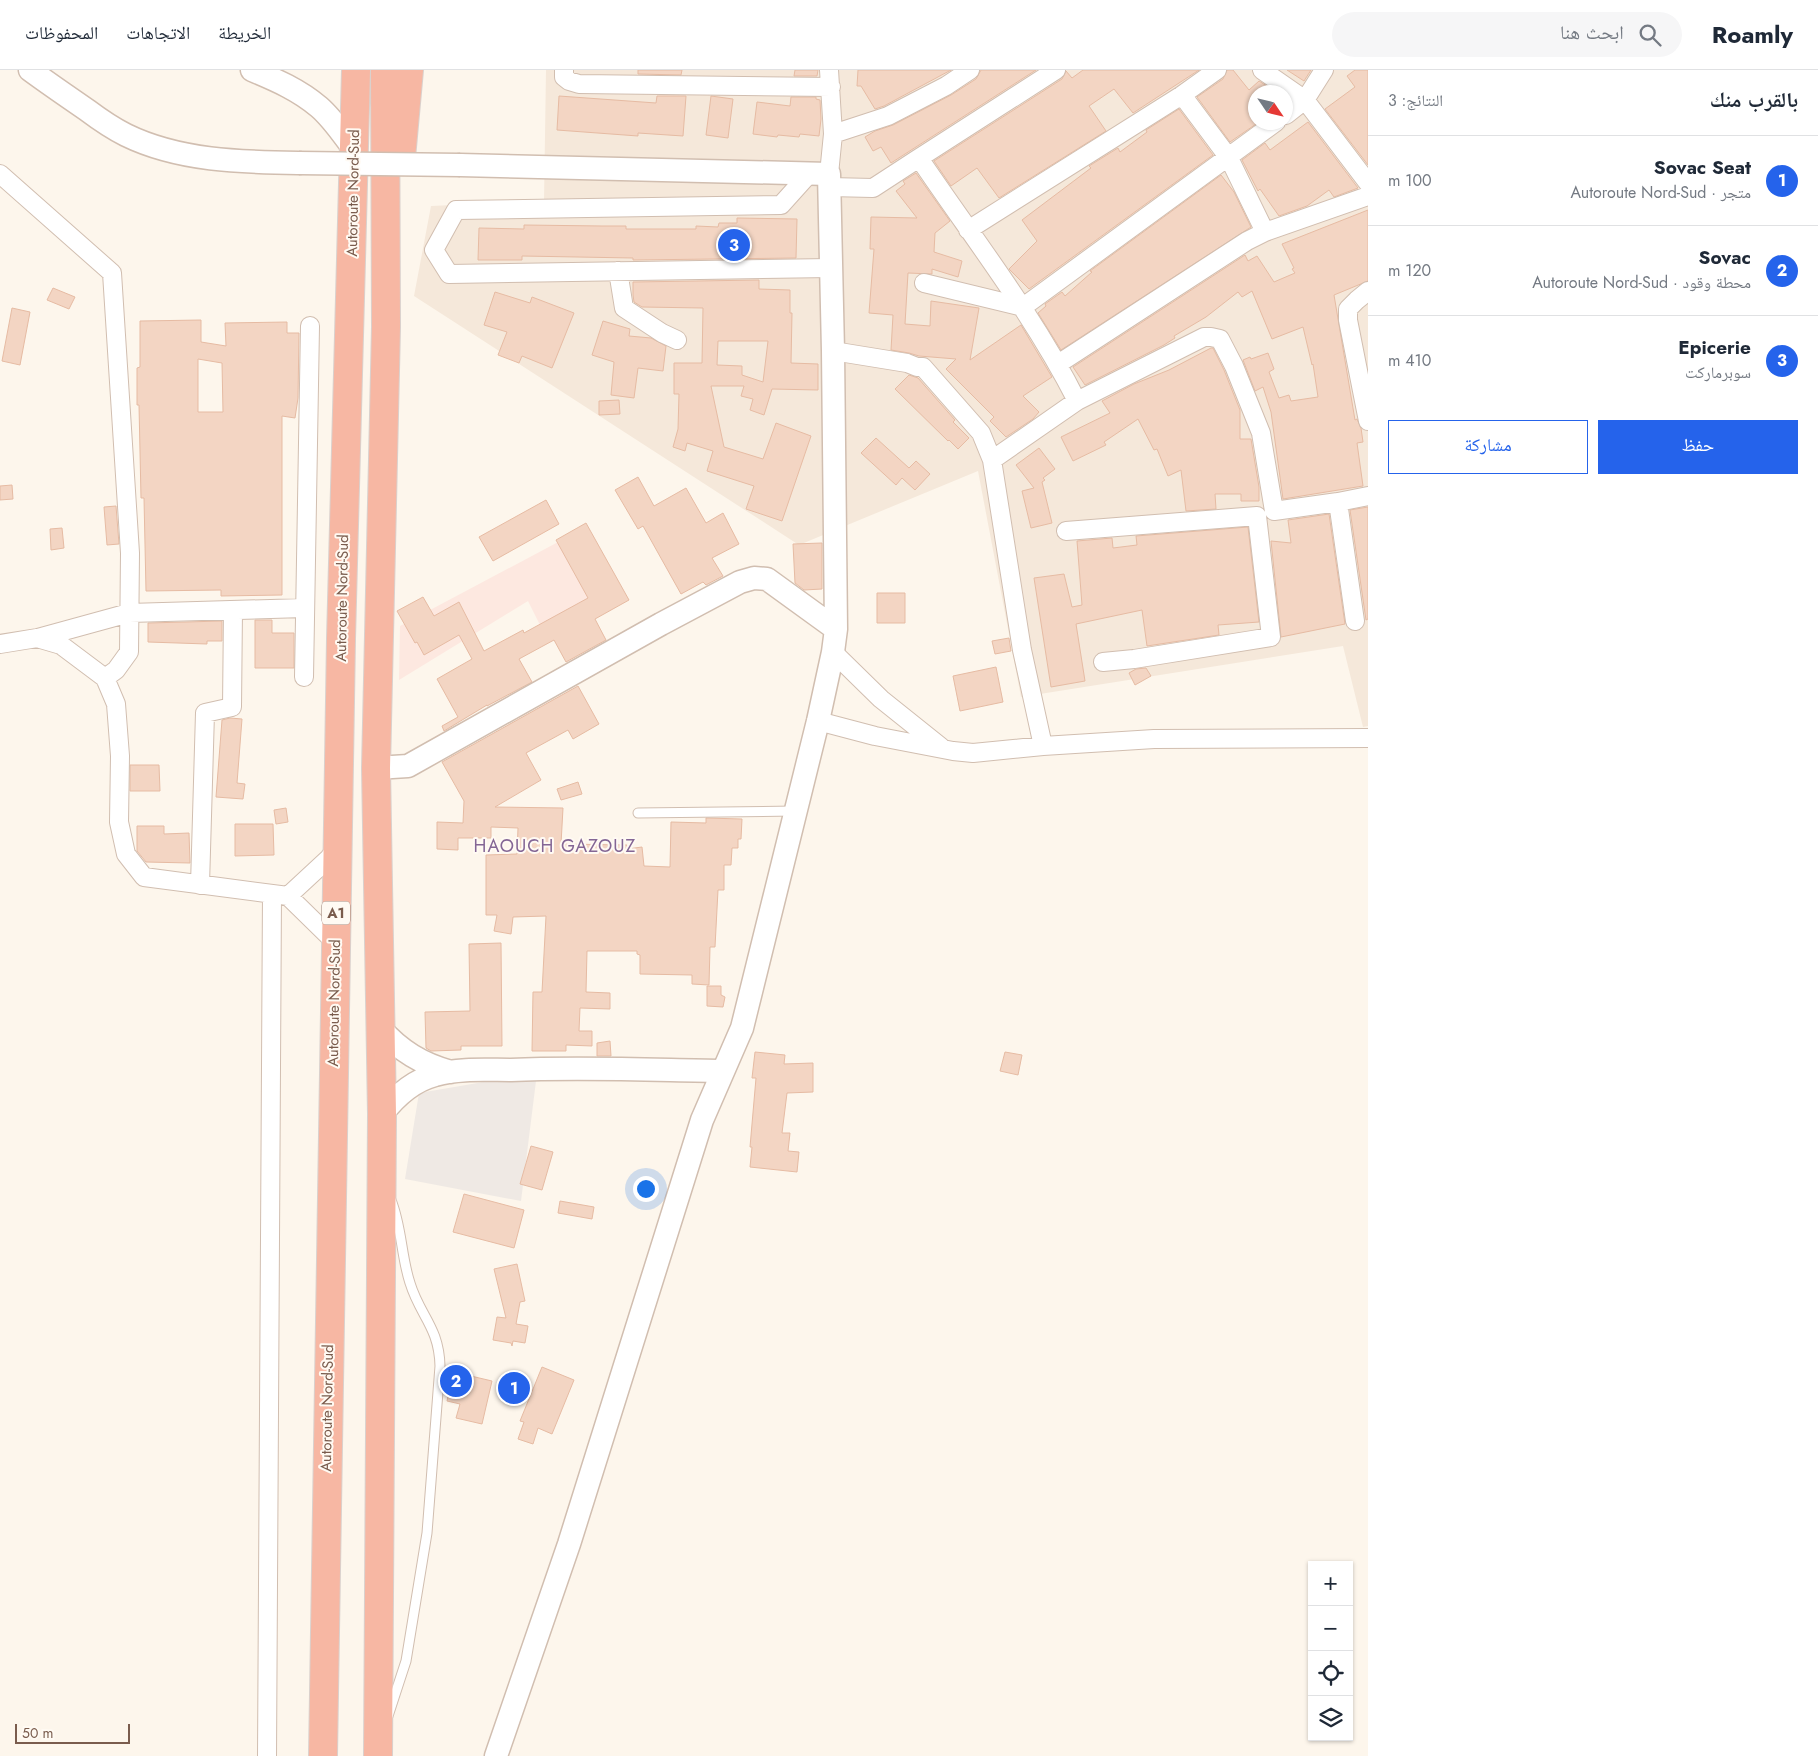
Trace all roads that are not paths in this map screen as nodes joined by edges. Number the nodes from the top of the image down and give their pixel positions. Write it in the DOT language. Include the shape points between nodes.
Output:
graph roads {
  1 [pos="30,70"];
  2 [pos="252,70"];
  3 [pos="343,70"];
  4 [pos="356,70"];
  5 [pos="385,70"];
  6 [pos="409,70"];
  7 [pos="564,70"];
  8 [pos="970,70"];
  9 [pos="1056,70"];
  10 [pos="1217,70"];
  11 [pos="1262,70"];
  12 [pos="1324,70"];
  13 [pos="830,79"];
  14 [pos="1182,95"];
  15 [pos="1305,100"];
  16 [pos="1293,109"];
  17 [pos="1266,130"];
  18 [pos="833,134"];
  19 [pos="354,139"];
  20 [pos="919,158"];
  21 [pos="1229,158"];
  22 [pos="0,174"];
  23 [pos="822,179"];
  24 [pos="1368,183"];
  25 [pos="1368,196"];
  26 [pos="968,230"];
  27 [pos="1265,232"];
  28 [pos="831,268"];
  29 [pos="618,271"];
  30 [pos="924,283"];
  31 [pos="1368,291"];
  32 [pos="1023,307"];
  33 [pos="310,326"];
  34 [pos="386,327"];
  35 [pos="678,340"];
  36 [pos="833,351"];
  37 [pos="1058,364"];
  38 [pos="1077,401"];
  39 [pos="1368,421"];
  40 [pos="992,460"];
  41 [pos="1368,496"];
  42 [pos="1338,502"];
  43 [pos="1266,513"];
  44 [pos="1066,531"];
  45 [pos="304,608"];
  46 [pos="233,610"];
  47 [pos="129,613"];
  48 [pos="1355,621"];
  49 [pos="836,629"];
  50 [pos="37,638"];
  51 [pos="0,644"];
  52 [pos="833,652"];
  53 [pos="1103,662"];
  54 [pos="304,677"];
  55 [pos="105,678"];
  56 [pos="818,721"];
  57 [pos="1368,738"];
  58 [pos="1043,746"];
  59 [pos="943,749"];
  60 [pos="376,768"];
  61 [pos="795,810"];
  62 [pos="638,813"];
  63 [pos="336,849"];
  64 [pos="200,885"];
  65 [pos="280,895"];
  66 [pos="335,942"];
  67 [pos="380,1028"];
  68 [pos="723,1071"];
  69 [pos="451,1072"];
  70 [pos="382,1114"];
  71 [pos="382,1176"];
  72 [pos="378,1750"];
  73 [pos="267,1756"];
  74 [pos="323,1756"];
  75 [pos="496,1756"];
  1 -- 23 [label="street, bridge" via="126,135 154,146 208,158"];
  2 -- 19 [label="street" via="287,85 307,98"];
  3 -- 19 [label="highway"];
  4 -- 19 [label="highway, Autoroute Nord-Sud / A1"];
  5 -- 34 [label="highway, Autoroute Nord-Sud"];
  6 -- 34 [label="highway"];
  7 -- 13 [label="street" via="569,81 579,84"];
  8 -- 18 [label="street" via="888,116"];
  9 -- 20 [label="street"];
  10 -- 14 [label="street"];
  11 -- 15 [label="street"];
  12 -- 15 [label="street"];
  13 -- 18 [label="street"];
  14 -- 21 [label="street"];
  14 -- 26 [label="street"];
  15 -- 16 [label="street"];
  15 -- 24 [label="street"];
  17 -- 21 [label="street"];
  18 -- 23 [label="street"];
  19 -- 63 [label="highway, Autoroute Nord-Sud / A1"];
  20 -- 23 [label="street" via="873,188"];
  20 -- 26 [label="street"];
  21 -- 27 [label="street"];
  21 -- 32 [label="street"];
  22 -- 47 [label="street" via="112,273 130,553"];
  23 -- 28 [label="street"];
  23 -- 29 [label="street" via="781,206 456,210 434,250 449,274"];
  25 -- 27 [label="street"];
  26 -- 32 [label="street"];
  27 -- 37 [label="street" via="1247,240"];
  28 -- 29 [label="street"];
  28 -- 36 [label="street"];
  29 -- 35 [label="street" via="624,308"];
  30 -- 32 [label="street"];
  31 -- 39 [label="street" via="1348,309 1348,320"];
  32 -- 37 [label="street"];
  33 -- 45 [label="street"];
  34 -- 60 [label="highway, Autoroute Nord-Sud"];
  36 -- 40 [label="street" via="923,367 981,434"];
  36 -- 49 [label="street"];
  37 -- 38 [label="street"];
  38 -- 40 [label="street"];
  38 -- 43 [label="street" via="1204,337 1220,339 1261,433"];
  40 -- 58 [label="street" via="1022,650"];
  41 -- 42 [label="street"];
  42 -- 43 [label="street"];
  42 -- 48 [label="street"];
  43 -- 44 [label="street"];
  43 -- 53 [label="street" via="1270,637"];
  45 -- 46 [label="street"];
  45 -- 54 [label="street"];
  46 -- 47 [label="street"];
  46 -- 64 [label="street" via="232,707 204,713"];
  47 -- 50 [label="street"];
  47 -- 55 [label="street" via="129,652 116,670"];
  49 -- 52 [label="street"];
  49 -- 60 [label="street" via="767,579 740,582 408,766"];
  50 -- 51 [label="street"];
  50 -- 55 [label="street" via="61,645"];
  52 -- 56 [label="street"];
  52 -- 59 [label="street" via="881,699"];
  55 -- 64 [label="street" via="116,704 120,756 119,822 126,854 144,877"];
  56 -- 59 [label="street"];
  56 -- 61 [label="street"];
  57 -- 58 [label="street" via="1154,739"];
  58 -- 59 [label="street" via="983,753"];
  60 -- 67 [label="highway, Autoroute Nord-Sud"];
  61 -- 62 [label="lane"];
  61 -- 68 [label="street" via="742,1028"];
  63 -- 65 [label="street" via="329,858"];
  63 -- 66 [label="highway, Autoroute Nord-Sud / A1"];
  64 -- 65 [label="street"];
  65 -- 66 [label="street"];
  65 -- 73 [label="street"];
  66 -- 74 [label="highway, Autoroute Nord-Sud / A1"];
  67 -- 69 [label="street" via="404,1052"];
  67 -- 70 [label="highway, Autoroute Nord-Sud"];
  68 -- 69 [label="street" via="552,1068"];
  68 -- 75 [label="street" via="702,1120 569,1544"];
  69 -- 70 [label="street" via="434,1075 404,1090"];
  70 -- 71 [label="highway, Autoroute Nord-Sud"];
  71 -- 72 [label="highway, Autoroute Nord-Sud"];
  71 -- 72 [label="lane" via="398,1218 410,1283 437,1340 440,1366 427,1533 411,1634 400,1683"];
}
